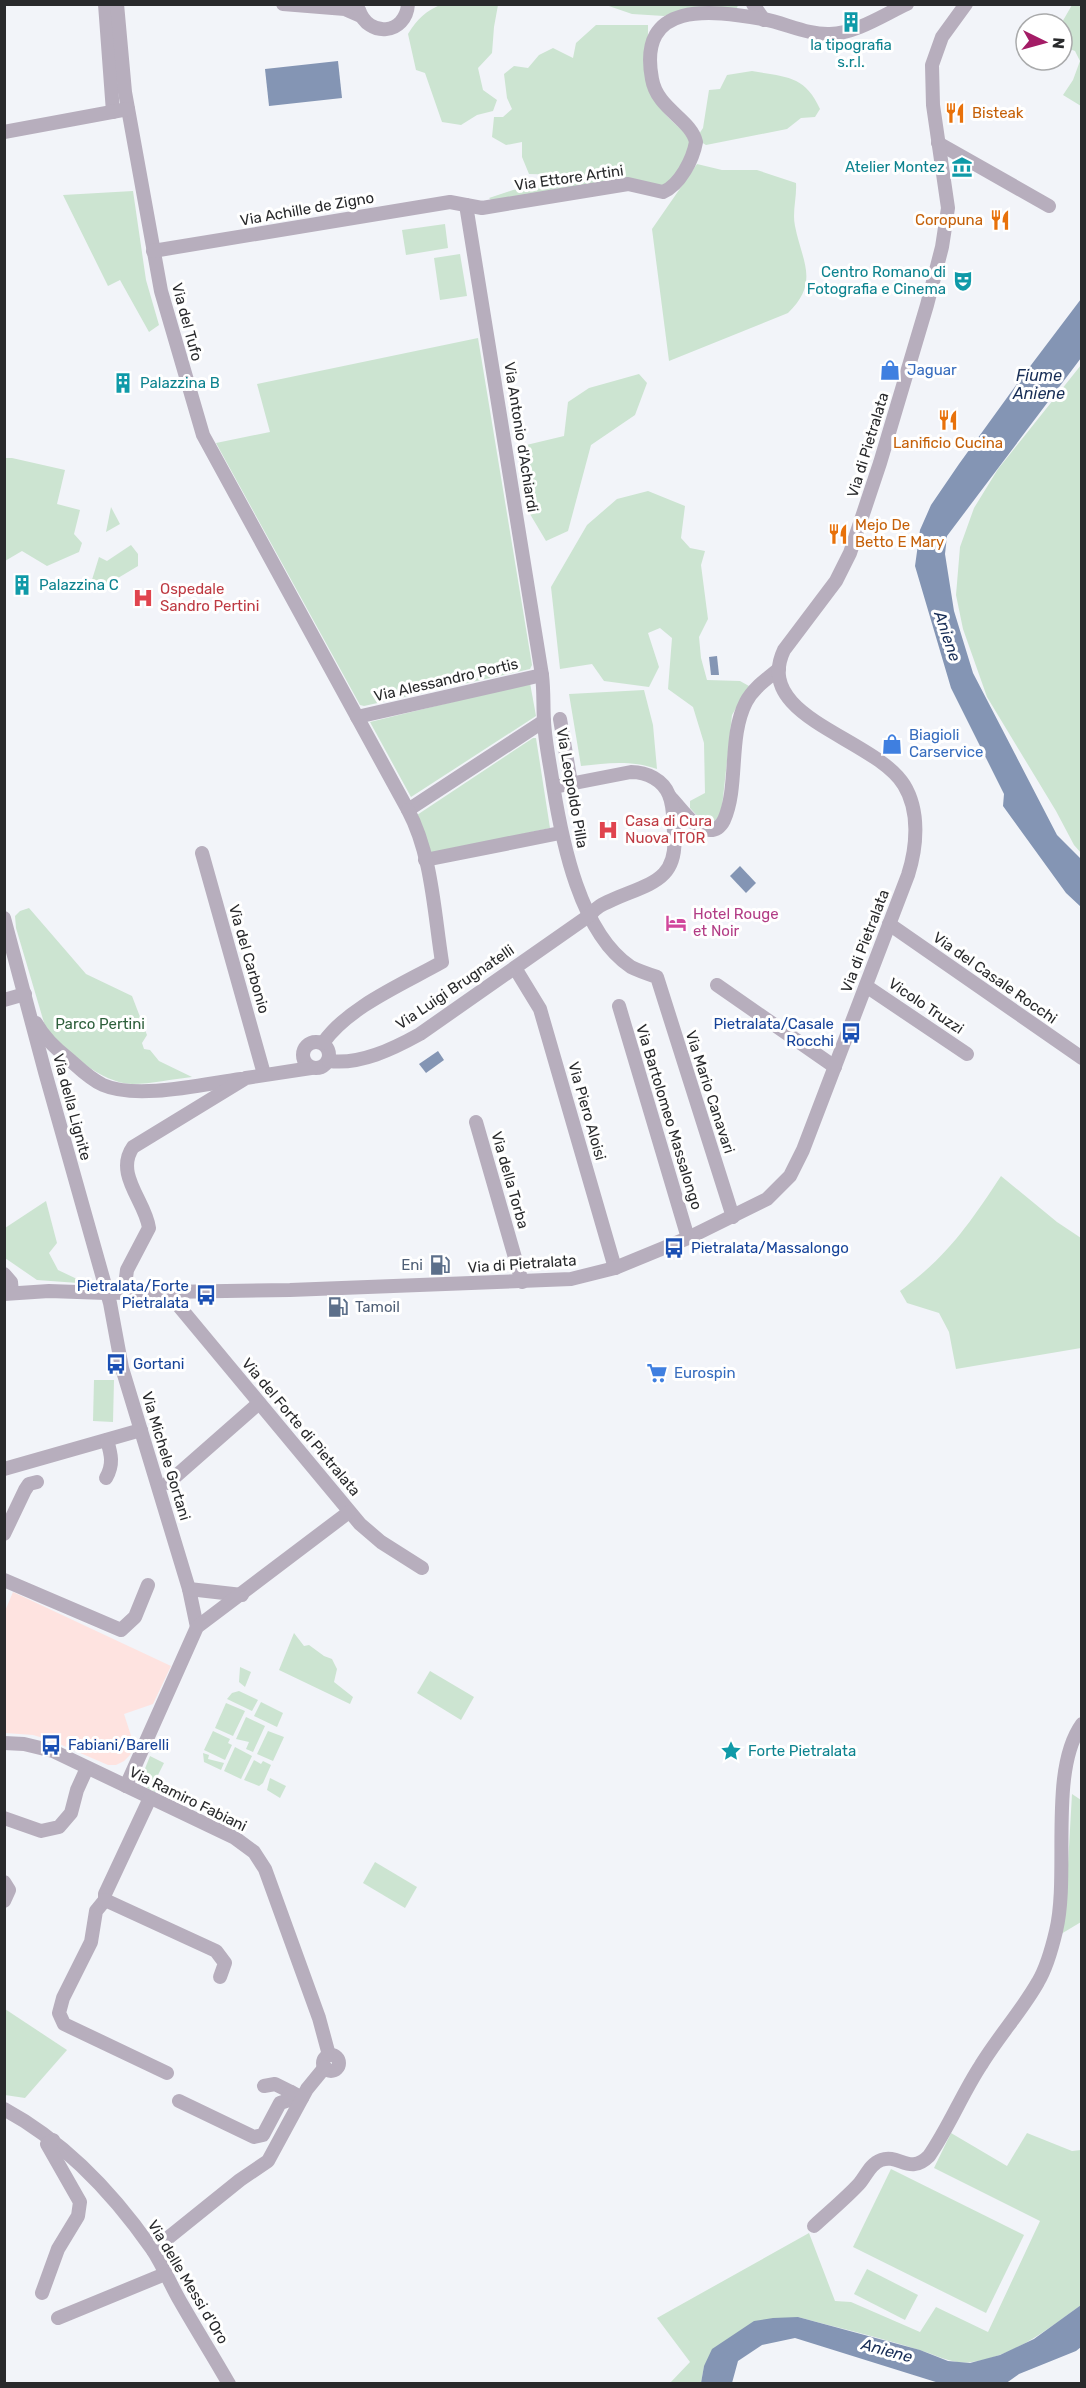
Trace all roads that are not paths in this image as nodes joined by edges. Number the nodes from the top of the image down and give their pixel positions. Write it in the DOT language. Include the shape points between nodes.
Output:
graph roads {
  1 [pos="105,4"];
  2 [pos="117,4"];
  3 [pos="283,4"];
  4 [pos="408,4"];
  5 [pos="753,4"];
  6 [pos="907,4"];
  7 [pos="966,4"];
  8 [pos="360,10"];
  9 [pos="764,20"];
  10 [pos="128,109"];
  11 [pos="113,112"];
  12 [pos="4,132"];
  13 [pos="938,143"];
  14 [pos="466,205"];
  15 [pos="1049,206"];
  16 [pos="153,251"];
  17 [pos="779,669"];
  18 [pos="542,675"];
  19 [pos="357,717"];
  20 [pos="560,719"];
  21 [pos="544,721"];
  22 [pos="570,783"];
  23 [pos="554,787"];
  24 [pos="671,798"];
  25 [pos="408,810"];
  26 [pos="560,832"];
  27 [pos="202,853"];
  28 [pos="425,860"];
  29 [pos="590,915"];
  30 [pos="889,924"];
  31 [pos="6,926"];
  32 [pos="515,968"];
  33 [pos="657,977"];
  34 [pos="717,985"];
  35 [pos="866,986"];
  36 [pos="25,994"];
  37 [pos="4,1000"];
  38 [pos="619,1006"];
  39 [pos="322,1043"];
  40 [pos="46,1047"];
  41 [pos="303,1053"];
  42 [pos="968,1054"];
  43 [pos="1082,1058"];
  44 [pos="328,1061"];
  45 [pos="835,1067"];
  46 [pos="311,1068"];
  47 [pos="267,1074"];
  48 [pos="246,1078"];
  49 [pos="476,1122"];
  50 [pos="733,1217"];
  51 [pos="688,1238"];
  52 [pos="615,1269"];
  53 [pos="4,1274"];
  54 [pos="522,1282"];
  55 [pos="8,1293"];
  56 [pos="106,1293"];
  57 [pos="124,1293"];
  58 [pos="168,1293"];
  59 [pos="259,1403"];
  60 [pos="141,1431"];
  61 [pos="107,1440"];
  62 [pos="8,1464"];
  63 [pos="106,1478"];
  64 [pos="37,1482"];
  65 [pos="168,1483"];
  66 [pos="349,1512"];
  67 [pos="4,1534"];
  68 [pos="422,1568"];
  69 [pos="4,1580"];
  70 [pos="148,1585"];
  71 [pos="189,1589"];
  72 [pos="242,1595"];
  73 [pos="197,1627"];
  74 [pos="1082,1724"];
  75 [pos="4,1743"];
  76 [pos="87,1768"];
  77 [pos="126,1786"];
  78 [pos="150,1798"];
  79 [pos="4,1818"];
  80 [pos="4,1882"];
  81 [pos="4,1900"];
  82 [pos="105,1900"];
  83 [pos="220,1977"];
  84 [pos="167,2073"];
  85 [pos="264,2086"];
  86 [pos="297,2095"];
  87 [pos="179,2101"];
  88 [pos="4,2109"];
  89 [pos="53,2140"];
  90 [pos="814,2226"];
  91 [pos="153,2250"];
  92 [pos="165,2274"];
  93 [pos="42,2294"];
  94 [pos="58,2318"];
  95 [pos="229,2384"];
  1 -- 11 [label="street"];
  2 -- 10 [label="street, Via del Tufo"];
  3 -- 8 [label="street"];
  4 -- 8 [label="street" via="402,21 389,29 373,28"];
  5 -- 9 [label="street"];
  6 -- 9 [label="street" via="847,32 834,34"];
  7 -- 13 [label="street, Via di Pietralata" via="946,31 933,62 932,98"];
  9 -- 14 [label="street, Via Ettore Artini" via="689,14 668,21 656,34 651,66 654,87 696,142 686,167 669,189 657,192 628,184 482,208"];
  10 -- 11 [label="street"];
  10 -- 16 [label="street, Via del Tufo"];
  11 -- 12 [label="street"];
  13 -- 15 [label="street"];
  13 -- 17 [label="street, Via di Pietralata" via="948,208 946,230 880,463 843,569 784,650"];
  14 -- 16 [label="street, Via Achille de Zigno" via="450,202"];
  14 -- 18 [label="street, Via Antonio d'Achiardi"];
  16 -- 19 [label="street, Via del Tufo" via="165,311 203,435"];
  17 -- 24 [label="street" via="745,703 726,813 720,826 703,829"];
  17 -- 30 [label="street, Via di Pietralata" via="782,691 796,708 884,763 907,790 915,823 914,852"];
  18 -- 19 [label="street, Via Alessandro Portis"];
  18 -- 21 [label="street, Via Leopoldo Pilla"];
  19 -- 25 [label="street, Via del Tufo"];
  20 -- 22 [label="street"];
  21 -- 23 [label="street, Via Leopoldo Pilla"];
  21 -- 25 [label="street"];
  22 -- 23 [label="street"];
  22 -- 24 [label="street" via="636,772 657,780"];
  23 -- 26 [label="street, Via Leopoldo Pilla"];
  24 -- 29 [label="street, Via Luigi Brugnatelli" via="675,852 669,868 658,879 600,905"];
  25 -- 28 [label="street, Via del Tufo"];
  26 -- 28 [label="street"];
  26 -- 29 [label="street, Via Leopoldo Pilla"];
  27 -- 47 [label="street, Via del Carbonio"];
  28 -- 39 [label="street, Via del Tufo" via="442,962 344,1021"];
  29 -- 32 [label="street, Via Luigi Brugnatelli"];
  29 -- 33 [label="street, Via Leopoldo Pilla" via="620,957 633,968"];
  30 -- 35 [label="street, Via di Pietralata"];
  30 -- 43 [label="street, Via del Casale Rocchi"];
  31 -- 36 [label="street, Via della Lignite"];
  32 -- 44 [label="street, Via Luigi Brugnatelli" via="404,1042 365,1058"];
  32 -- 52 [label="street, Via Piero Aloisi" via="540,1009"];
  33 -- 50 [label="street, Via Mario Canavari"];
  34 -- 45 [label="street"];
  35 -- 42 [label="street, Vicolo Truzzi"];
  35 -- 45 [label="street, Via di Pietralata"];
  36 -- 37 [label="street"];
  36 -- 40 [label="street, Via della Lignite"];
  38 -- 51 [label="street, Via Bartolomeo Massalongo"];
  39 -- 41 [label="street" via="312,1042"];
  39 -- 44 [label="street" via="329,1052"];
  40 -- 48 [label="street" via="102,1085 120,1090 140,1092"];
  40 -- 56 [label="street, Via della Lignite"];
  41 -- 46 [label="street"];
  41 -- 47 [label="street"];
  44 -- 46 [label="street" via="322,1068"];
  45 -- 50 [label="street, Via di Pietralata" via="790,1176 767,1199"];
  46 -- 47 [label="street"];
  47 -- 48 [label="street"];
  48 -- 57 [label="street" via="143,1139 130,1151 131,1183 148,1228 127,1270"];
  49 -- 54 [label="street, Via della Torba"];
  50 -- 51 [label="street, Via di Pietralata"];
  51 -- 52 [label="street, Via di Pietralata"];
  52 -- 54 [label="street, Via di Pietralata" via="571,1279"];
  53 -- 55 [label="street" via="11,1281"];
  54 -- 58 [label="street, Via di Pietralata"];
  55 -- 56 [label="street, Via di Pietralata"];
  56 -- 57 [label="street, Via di Pietralata"];
  56 -- 60 [label="street, Via Michele Gortani"];
  57 -- 58 [label="street, Via di Pietralata"];
  58 -- 59 [label="street, Via del Forte di Pietralata"];
  59 -- 65 [label="street"];
  59 -- 66 [label="street, Via del Forte di Pietralata"];
  60 -- 61 [label="street"];
  60 -- 71 [label="street, Via Michele Gortani"];
  61 -- 62 [label="street"];
  61 -- 63 [label="street" via="112,1460"];
  64 -- 67 [label="street" via="25,1490"];
  66 -- 68 [label="street, Via del Forte di Pietralata" via="376,1538"];
  66 -- 72 [label="street"];
  69 -- 70 [label="street" via="120,1630 135,1617"];
  71 -- 72 [label="street"];
  71 -- 73 [label="street, Via Michele Gortani"];
  72 -- 73 [label="street"];
  73 -- 77 [label="street"];
  74 -- 90 [label="street" via="1066,1768 1057,1929 1038,1983 989,2051 929,2156 912,2165 879,2161"];
  75 -- 76 [label="street, Via Ramiro Fabiani" via="38,1746"];
  76 -- 77 [label="street, Via Ramiro Fabiani"];
  76 -- 79 [label="street" via="71,1813 59,1827 41,1831"];
  77 -- 78 [label="street, Via Ramiro Fabiani"];
  78 -- 82 [label="street"];
  78 -- 86 [label="street, Via Ramiro Fabiani" via="235,1838 261,1862 319,2018 327,2061"];
  80 -- 81 [label="street" via="9,1890"];
  82 -- 83 [label="street" via="216,1951 225,1963"];
  82 -- 84 [label="street" via="96,1911 91,1942 63,1998 60,2017 64,2024"];
  85 -- 86 [label="street" via="275,2084"];
  86 -- 87 [label="street" via="280,2103 263,2134 254,2137"];
  86 -- 91 [label="street, Via Ramiro Fabiani" via="268,2161"];
  88 -- 89 [label="street, Via delle Messi d'Oro"];
  89 -- 91 [label="street, Via delle Messi d'Oro" via="118,2204"];
  89 -- 93 [label="street" via="47,2144 80,2202 78,2216 58,2249"];
  91 -- 92 [label="street, Via delle Messi d'Oro"];
  92 -- 94 [label="street"];
  92 -- 95 [label="street, Via delle Messi d'Oro"];
}
